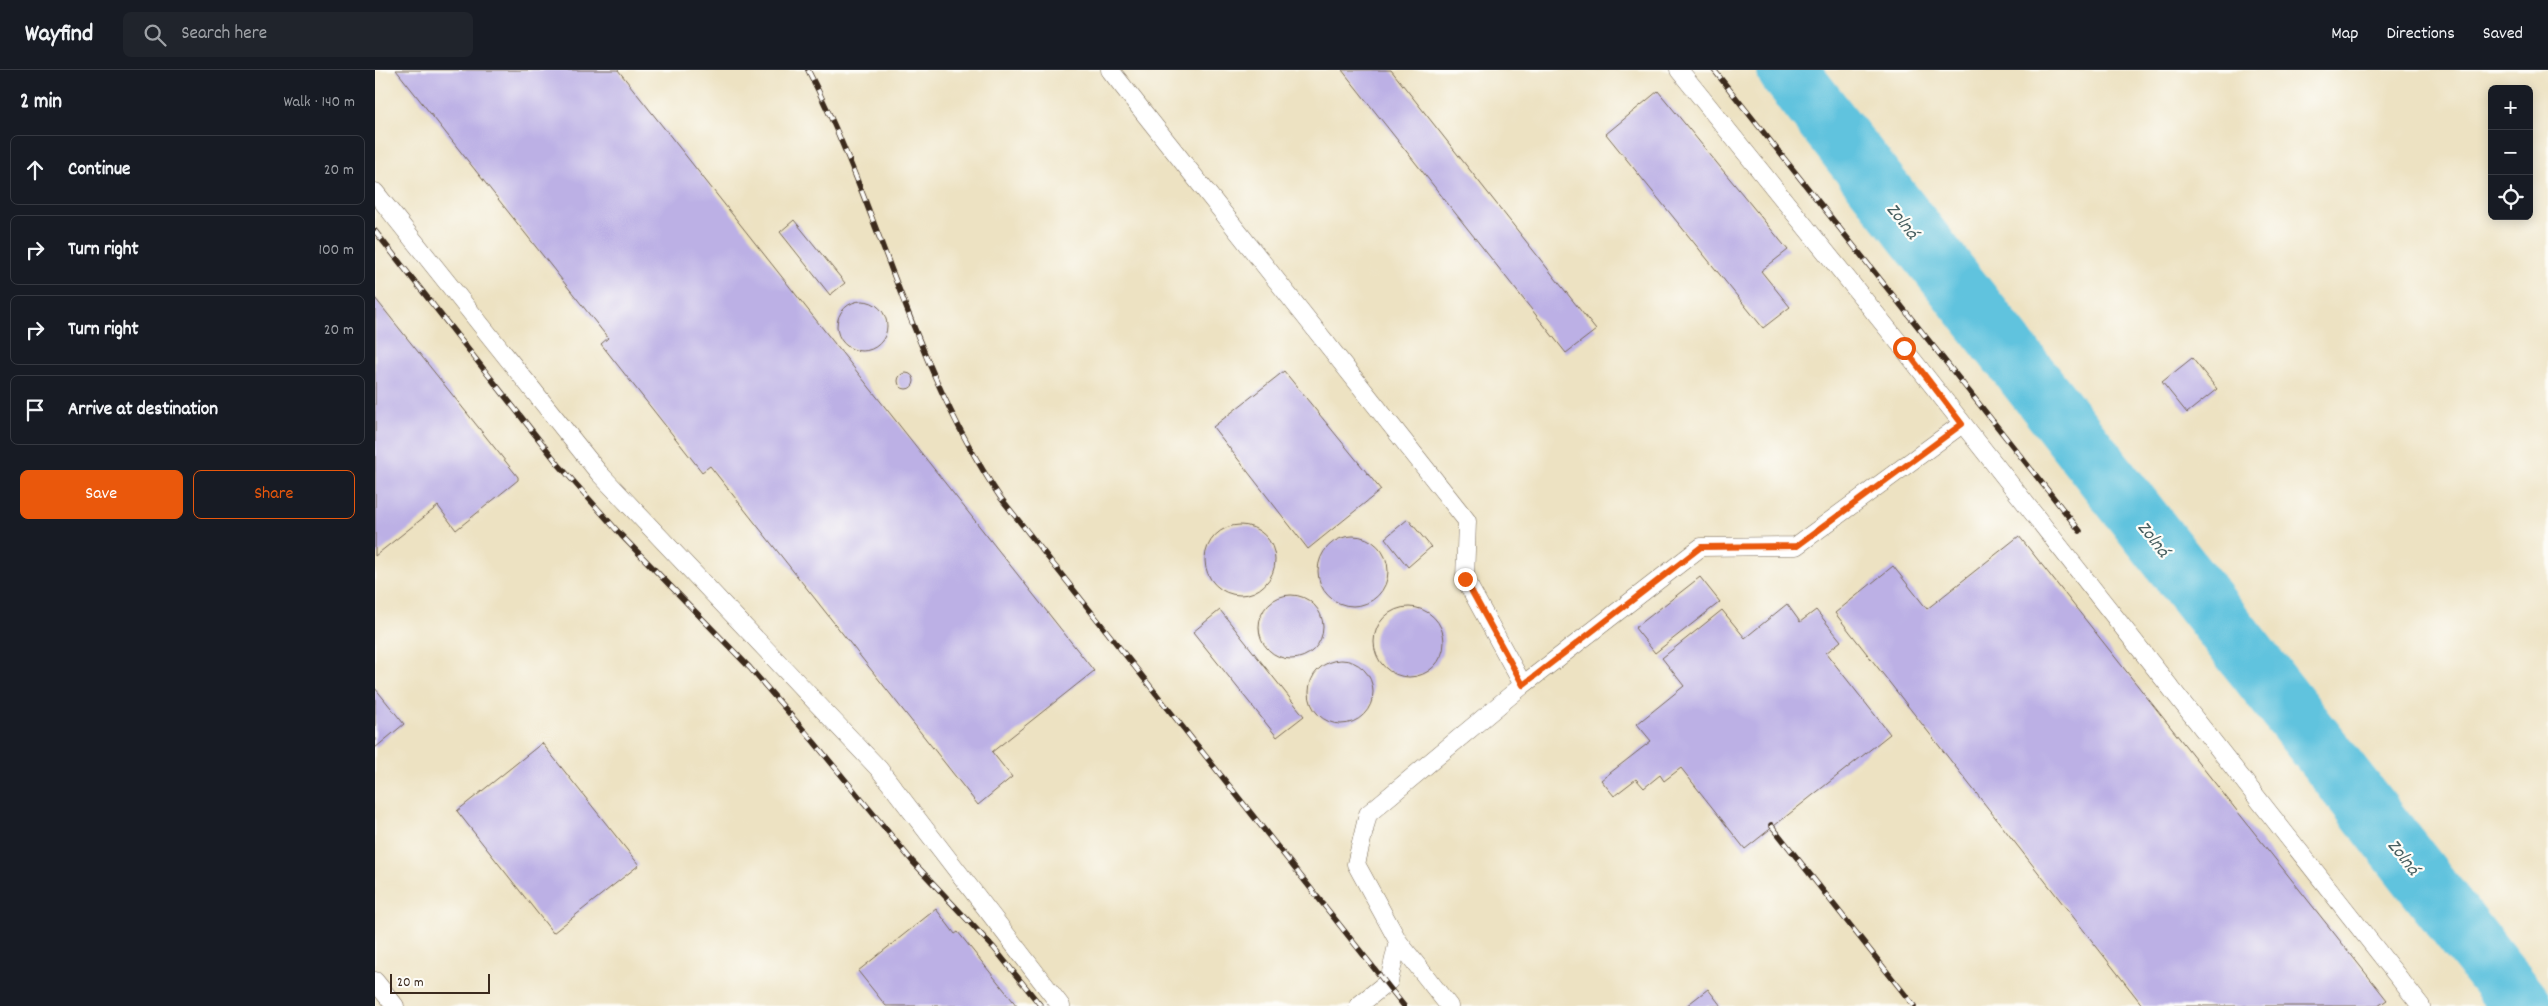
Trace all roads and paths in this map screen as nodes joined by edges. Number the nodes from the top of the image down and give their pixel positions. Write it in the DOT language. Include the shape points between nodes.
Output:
graph roads {
  1 [pos="1110,70"];
  2 [pos="1679,70"];
  3 [pos="375,192"];
  4 [pos="1962,424"];
  5 [pos="1523,685"];
  6 [pos="1398,941"];
  7 [pos="375,982"];
  8 [pos="395,1006"];
  9 [pos="1061,1006"];
  10 [pos="1358,1006"];
  11 [pos="1449,1006"];
  12 [pos="2421,1006"];
  1 -- 5 [label="lane" via="1467,521 1465,579"];
  2 -- 4 [label="lane"];
  3 -- 9 [label="lane" via="599,473 879,768"];
  4 -- 5 [label="lane" via="1797,546 1701,547"];
  4 -- 12 [label="lane"];
  5 -- 6 [label="lane" via="1368,814 1356,864"];
  6 -- 10 [label="lane" via="1389,981"];
  6 -- 11 [label="lane"];
  7 -- 8 [label="lane"];
}
